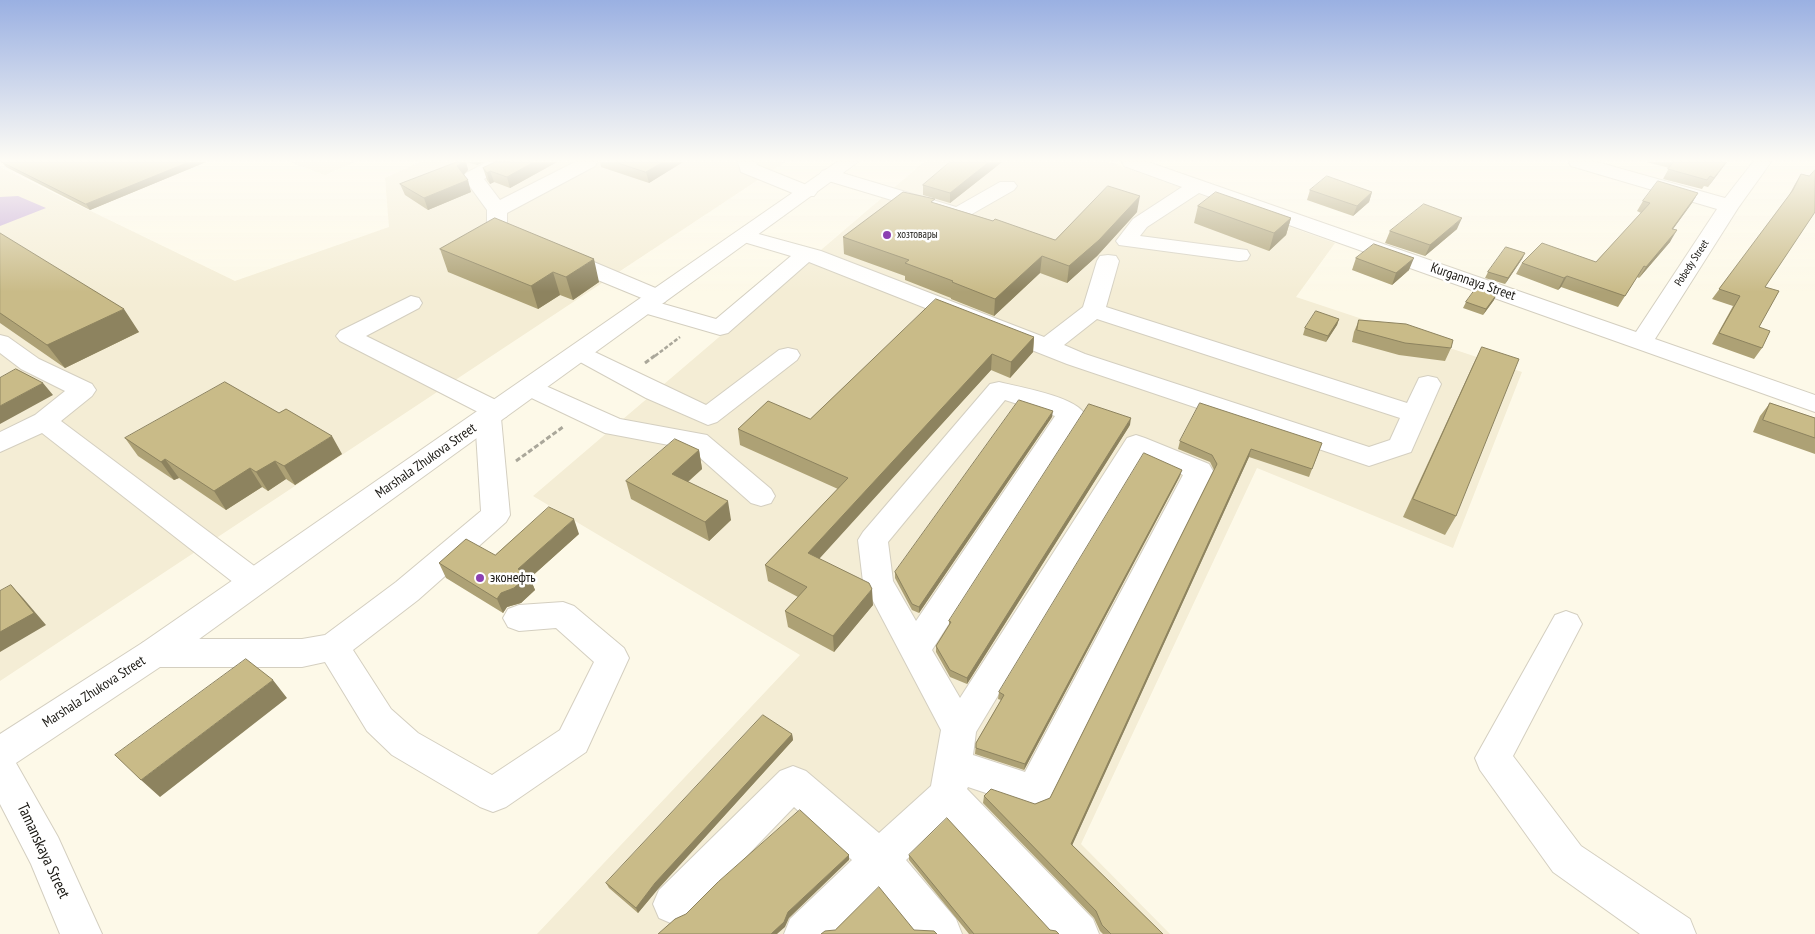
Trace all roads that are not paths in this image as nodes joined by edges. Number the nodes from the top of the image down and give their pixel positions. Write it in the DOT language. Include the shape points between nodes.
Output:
graph roads {
  1 [pos="494,206"];
  2 [pos="505,206"];
  3 [pos="788,206"];
  4 [pos="936,206"];
  5 [pos="973,206"];
  6 [pos="1167,206"];
  7 [pos="1256,206"];
  8 [pos="1729,206"];
  9 [pos="497,210"];
  10 [pos="744,236"];
  11 [pos="806,254"];
  12 [pos="1239,255"];
  13 [pos="1108,261"];
  14 [pos="651,302"];
  15 [pos="411,303"];
  16 [pos="1094,310"];
  17 [pos="0,342"];
  18 [pos="1642,342"];
  19 [pos="1047,346"];
  20 [pos="580,352"];
  21 [pos="788,355"];
  22 [pos="1428,384"];
  23 [pos="530,387"];
  24 [pos="1815,404"];
  25 [pos="492,414"];
  26 [pos="1415,414"];
  27 [pos="44,421"];
  28 [pos="0,443"];
  29 [pos="761,496"];
  30 [pos="254,582"];
  31 [pos="519,618"];
  32 [pos="1566,624"];
  33 [pos="333,647"];
  34 [pos="915,649"];
  35 [pos="154,653"];
  36 [pos="960,729"];
  37 [pos="0,754"];
  38 [pos="0,771"];
  39 [pos="950,780"];
  40 [pos="880,859"];
  41 [pos="674,904"];
  42 [pos="81,934"];
  43 [pos="805,934"];
  44 [pos="941,934"];
  45 [pos="1078,934"];
  46 [pos="1674,934"];
  1 -- 9 [label="street"];
  2 -- 9 [label="street"];
  3 -- 10 [label="street, Marshala Zhukova Street"];
  4 -- 5 [label="street" via="958,214"];
  6 -- 12 [label="street" via="1140,223 1126,241"];
  7 -- 18 [label="street, Kurgannaya Street"];
  8 -- 18 [label="street, Pobedy Street"];
  9 -- 14 [label="street" via="497,229"];
  10 -- 11 [label="street"];
  10 -- 14 [label="street, Marshala Zhukova Street"];
  11 -- 14 [label="street" via="720,328"];
  11 -- 19 [label="street"];
  13 -- 16 [label="street"];
  14 -- 20 [label="street, Marshala Zhukova Street"];
  15 -- 25 [label="street" via="348,336"];
  16 -- 19 [label="street"];
  16 -- 26 [label="street"];
  17 -- 27 [label="street" via="30,364 83,390"];
  18 -- 24 [label="street, Kurgannaya Street"];
  19 -- 26 [label="street" via="1076,359 1369,457 1401,446"];
  20 -- 21 [label="street" via="708,416"];
  20 -- 23 [label="street, Marshala Zhukova Street"];
  22 -- 26 [label="street"];
  23 -- 25 [label="street, Marshala Zhukova Street"];
  23 -- 29 [label="street" via="614,428 698,441"];
  25 -- 30 [label="street, Marshala Zhukova Street"];
  25 -- 33 [label="street" via="496,515"];
  27 -- 28 [label="street"];
  27 -- 30 [label="street"];
  30 -- 35 [label="street, Marshala Zhukova Street"];
  31 -- 33 [label="street" via="563,615 612,658 573,741 493,795 405,744 379,720"];
  32 -- 46 [label="street" via="1493,758 1568,858"];
  33 -- 35 [label="street" via="302,653"];
  34 -- 34 [label="street" via="878,582 873,540 999,390 1035,398 1071,413"];
  34 -- 36 [label="street"];
  35 -- 37 [label="street, Marshala Zhukova Street"];
  36 -- 39 [label="street"];
  36 -- 39 [label="street" via="1136,444 1200,471 1034,792"];
  38 -- 42 [label="street, Tamanskaya Street" via="39,838"];
  39 -- 40 [label="street"];
  39 -- 45 [label="street"];
  40 -- 41 [label="street" via="793,783"];
  40 -- 43 [label="street"];
  40 -- 44 [label="street"];
}
